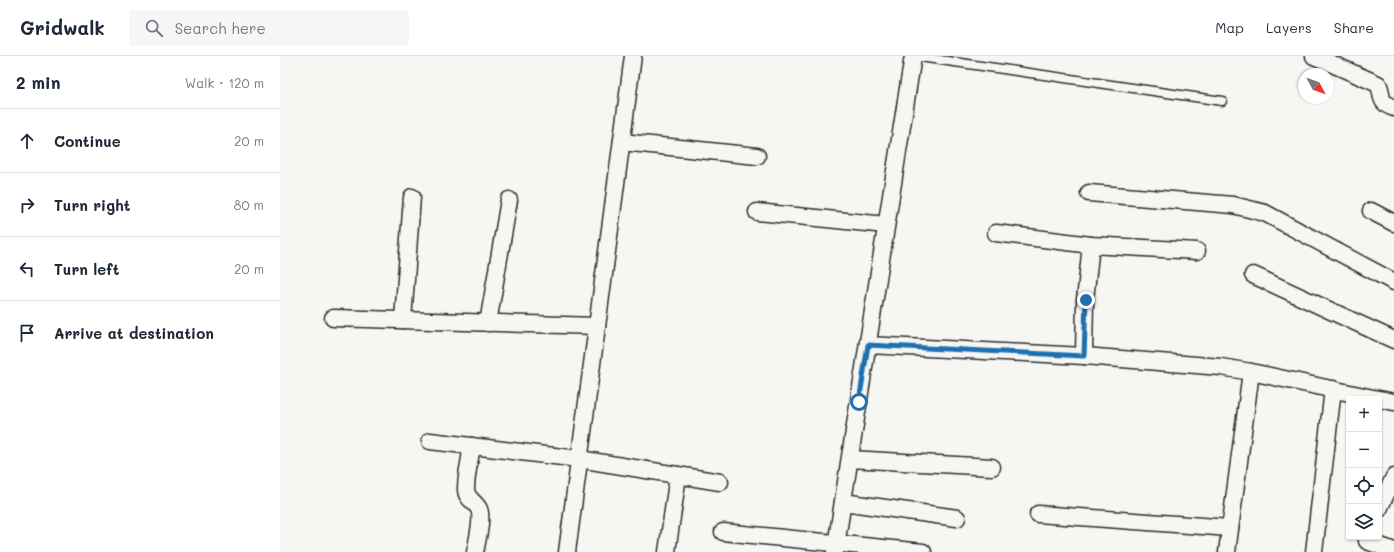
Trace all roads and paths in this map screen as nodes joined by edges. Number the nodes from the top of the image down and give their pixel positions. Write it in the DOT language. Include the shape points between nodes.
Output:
graph roads {
  1 [pos="633,56"];
  2 [pos="913,56"];
  3 [pos="1318,57"];
  4 [pos="1222,101"];
  5 [pos="1394,108"];
  6 [pos="622,142"];
  7 [pos="757,156"];
  8 [pos="1089,193"];
  9 [pos="412,197"];
  10 [pos="509,200"];
  11 [pos="757,212"];
  12 [pos="1371,212"];
  13 [pos="1394,223"];
  14 [pos="886,225"];
  15 [pos="996,233"];
  16 [pos="1091,245"];
  17 [pos="1197,251"];
  18 [pos="1253,275"];
  19 [pos="1394,282"];
  20 [pos="333,318"];
  21 [pos="403,320"];
  22 [pos="488,323"];
  23 [pos="597,326"];
  24 [pos="1394,340"];
  25 [pos="868,345"];
  26 [pos="1084,356"];
  27 [pos="1252,372"];
  28 [pos="1333,389"];
  29 [pos="1365,396"];
  30 [pos="1382,400"];
  31 [pos="1394,402"];
  32 [pos="430,442"];
  33 [pos="472,446"];
  34 [pos="579,459"];
  35 [pos="850,459"];
  36 [pos="992,467"];
  37 [pos="678,475"];
  38 [pos="1394,477"];
  39 [pos="720,482"];
  40 [pos="843,502"];
  41 [pos="1381,504"];
  42 [pos="1038,514"];
  43 [pos="957,518"];
  44 [pos="1230,528"];
  45 [pos="723,532"];
  46 [pos="1367,543"];
  47 [pos="836,548"];
  48 [pos="1394,551"];
  49 [pos="475,552"];
  50 [pos="567,552"];
  51 [pos="667,552"];
  52 [pos="923,552"];
  53 [pos="1227,552"];
  54 [pos="1314,552"];
  1 -- 6 [label="street"];
  2 -- 4 [label="lane"];
  2 -- 14 [label="street"];
  3 -- 5 [label="street" via="1378,84 1384,103"];
  6 -- 7 [label="street"];
  6 -- 23 [label="street"];
  8 -- 19 [label="street" via="1233,205 1265,213"];
  9 -- 21 [label="street"];
  10 -- 22 [label="street"];
  11 -- 14 [label="street"];
  12 -- 13 [label="street"];
  14 -- 25 [label="street"];
  15 -- 16 [label="street"];
  16 -- 17 [label="street"];
  16 -- 26 [label="street"];
  18 -- 24 [label="street"];
  20 -- 21 [label="street"];
  21 -- 22 [label="street"];
  22 -- 23 [label="street"];
  23 -- 34 [label="street"];
  25 -- 26 [label="street"];
  25 -- 35 [label="street"];
  26 -- 27 [label="street" via="1221,367"];
  27 -- 28 [label="street"];
  27 -- 44 [label="street"];
  28 -- 29 [label="street"];
  28 -- 54 [label="street"];
  30 -- 31 [label="street"];
  32 -- 33 [label="street"];
  33 -- 34 [label="street"];
  33 -- 49 [label="street" via="466,490 467,497 479,510"];
  34 -- 37 [label="street"];
  34 -- 50 [label="street"];
  35 -- 36 [label="street"];
  35 -- 40 [label="street"];
  37 -- 39 [label="street"];
  37 -- 51 [label="street"];
  38 -- 41 [label="street"];
  40 -- 43 [label="street"];
  40 -- 47 [label="street"];
  42 -- 44 [label="street"];
  44 -- 53 [label="street"];
  45 -- 47 [label="street"];
  46 -- 48 [label="street"];
  47 -- 52 [label="street"];
}
